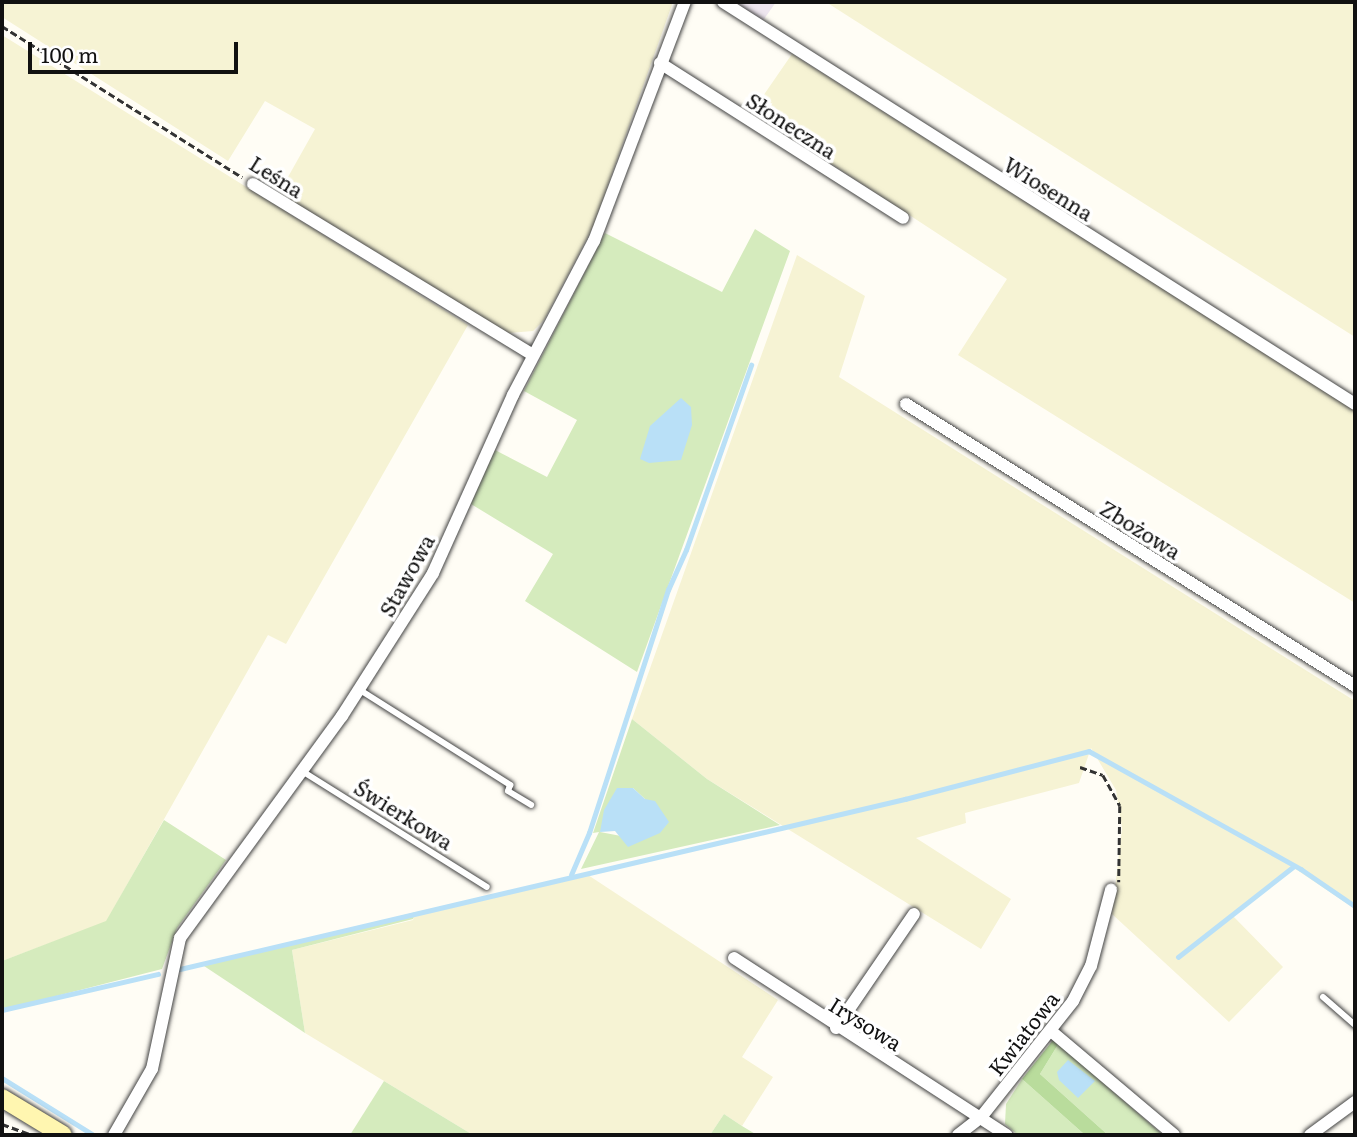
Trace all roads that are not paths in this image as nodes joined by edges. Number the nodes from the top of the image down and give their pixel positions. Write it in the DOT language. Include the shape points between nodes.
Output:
graph roads {
  1 [pos="685,2"];
  2 [pos="723,2"];
  3 [pos="660,63"];
  4 [pos="253,184"];
  5 [pos="903,218"];
  6 [pos="534,355"];
  7 [pos="906,404"];
  8 [pos="1355,404"];
  9 [pos="1355,685"];
  10 [pos="360,690"];
  11 [pos="302,771"];
  12 [pos="531,804"];
  13 [pos="487,887"];
  14 [pos="1111,890"];
  15 [pos="914,914"];
  16 [pos="734,958"];
  17 [pos="1323,997"];
  18 [pos="1355,1025"];
  19 [pos="836,1028"];
  20 [pos="1051,1031"];
  21 [pos="2,1098"];
  22 [pos="1355,1102"];
  23 [pos="982,1116"];
  24 [pos="63,1135"];
  25 [pos="114,1135"];
  26 [pos="958,1135"];
  27 [pos="1007,1135"];
  28 [pos="1174,1135"];
  29 [pos="1310,1135"];
  1 -- 3 [label="street, Stawowa"];
  2 -- 8 [label="street, Wiosenna"];
  3 -- 5 [label="street, Słoneczna"];
  3 -- 6 [label="street, Stawowa" via="594,241"];
  4 -- 6 [label="street, Leśna"];
  6 -- 10 [label="street, Stawowa" via="433,573"];
  7 -- 9 [label="street, Zbożowa"];
  10 -- 11 [label="street, Stawowa"];
  10 -- 12 [label="lane" via="510,785 508,791"];
  11 -- 13 [label="lane, Świerkowa"];
  11 -- 25 [label="street, Stawowa" via="180,938 152,1069"];
  14 -- 20 [label="street, Kwiatowa" via="1091,965"];
  15 -- 19 [label="street"];
  16 -- 19 [label="street, Irysowa"];
  17 -- 18 [label="lane"];
  19 -- 23 [label="street, Irysowa"];
  20 -- 23 [label="street, Kwiatowa"];
  20 -- 28 [label="street"];
  21 -- 24 [label="main road"];
  22 -- 29 [label="street"];
  23 -- 26 [label="street, Kwiatowa"];
  23 -- 27 [label="street"];
}
